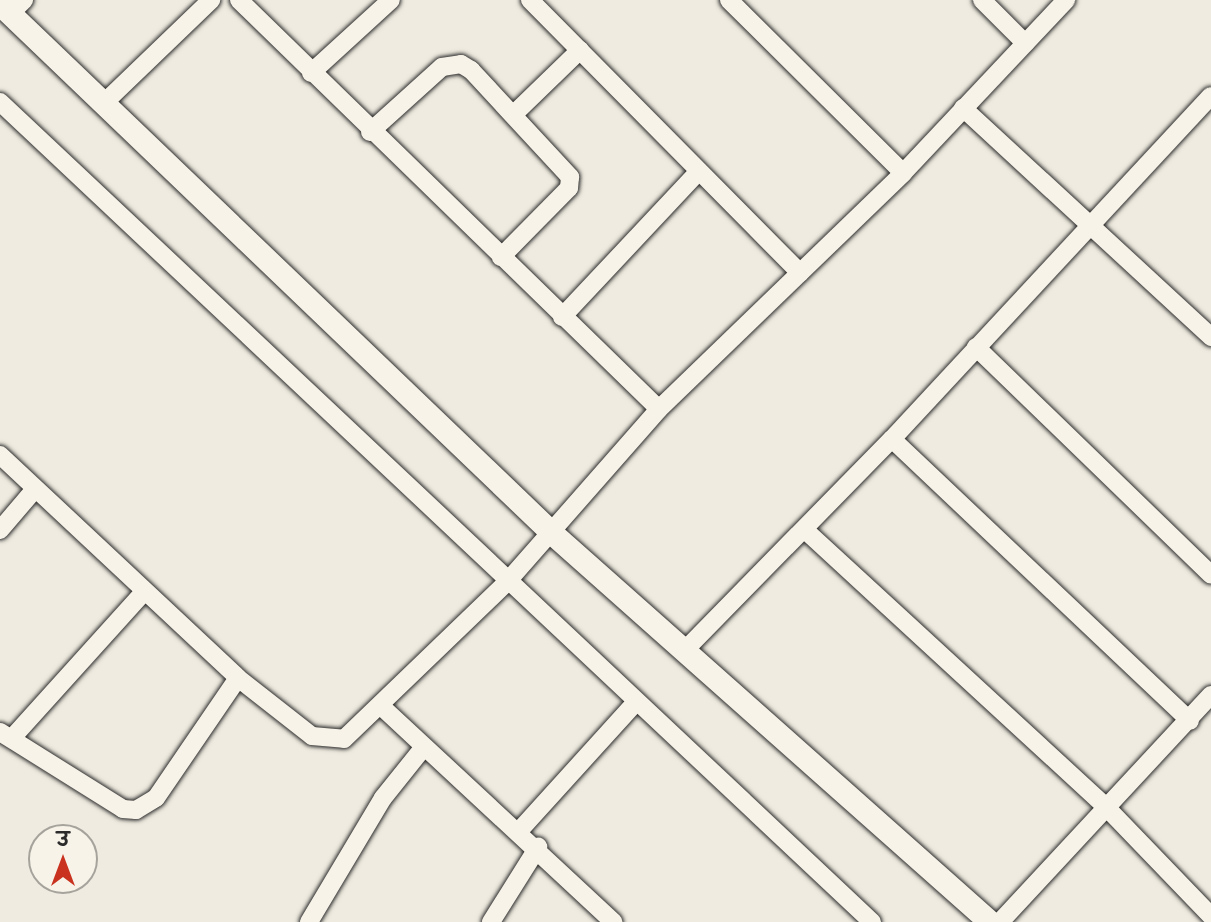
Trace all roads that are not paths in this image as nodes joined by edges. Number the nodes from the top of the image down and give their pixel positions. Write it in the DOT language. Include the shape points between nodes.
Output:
graph roads {
  1 [pos="211,0"];
  2 [pos="239,0"];
  3 [pos="391,0"];
  4 [pos="530,0"];
  5 [pos="729,0"];
  6 [pos="982,0"];
  7 [pos="1066,0"];
  8 [pos="11,6"];
  9 [pos="1025,43"];
  10 [pos="580,50"];
  11 [pos="311,73"];
  12 [pos="0,102"];
  13 [pos="104,103"];
  14 [pos="1208,104"];
  15 [pos="964,108"];
  16 [pos="514,114"];
  17 [pos="370,132"];
  18 [pos="699,171"];
  19 [pos="903,173"];
  20 [pos="1090,222"];
  21 [pos="501,257"];
  22 [pos="800,273"];
  23 [pos="562,317"];
  24 [pos="1211,337"];
  25 [pos="976,347"];
  26 [pos="659,409"];
  27 [pos="892,439"];
  28 [pos="0,455"];
  29 [pos="35,489"];
  30 [pos="0,530"];
  31 [pos="805,530"];
  32 [pos="553,534"];
  33 [pos="1211,575"];
  34 [pos="507,582"];
  35 [pos="145,591"];
  36 [pos="686,649"];
  37 [pos="238,678"];
  38 [pos="1211,695"];
  39 [pos="636,702"];
  40 [pos="382,707"];
  41 [pos="1189,720"];
  42 [pos="6,735"];
  43 [pos="423,748"];
  44 [pos="1107,808"];
  45 [pos="519,831"];
  46 [pos="538,847"];
  47 [pos="1207,905"];
  48 [pos="309,922"];
  49 [pos="491,922"];
  50 [pos="613,922"];
  51 [pos="872,922"];
  52 [pos="990,922"];
  53 [pos="1000,922"];
  1 -- 13 [label="street"];
  2 -- 11 [label="street"];
  3 -- 11 [label="street"];
  4 -- 10 [label="street"];
  5 -- 19 [label="street"];
  6 -- 9 [label="street"];
  7 -- 9 [label="street"];
  8 -- 13 [label="street"];
  9 -- 15 [label="street"];
  10 -- 16 [label="street"];
  10 -- 18 [label="street"];
  11 -- 17 [label="street"];
  12 -- 34 [label="street"];
  13 -- 32 [label="street"];
  14 -- 20 [label="street"];
  15 -- 19 [label="street"];
  15 -- 20 [label="street"];
  16 -- 17 [label="street" via="471,70 451,64"];
  16 -- 21 [label="street" via="570,177 569,188"];
  17 -- 21 [label="street"];
  18 -- 22 [label="street"];
  18 -- 23 [label="street"];
  19 -- 22 [label="street"];
  20 -- 24 [label="street"];
  20 -- 25 [label="street"];
  21 -- 23 [label="street"];
  22 -- 26 [label="street"];
  23 -- 26 [label="street"];
  25 -- 27 [label="street"];
  25 -- 33 [label="street"];
  26 -- 32 [label="street"];
  27 -- 31 [label="street"];
  27 -- 41 [label="street"];
  28 -- 29 [label="street"];
  29 -- 30 [label="street"];
  29 -- 35 [label="street"];
  31 -- 36 [label="street"];
  31 -- 44 [label="street"];
  32 -- 34 [label="street"];
  32 -- 36 [label="street"];
  34 -- 39 [label="street"];
  34 -- 40 [label="street"];
  35 -- 37 [label="street"];
  35 -- 42 [label="street"];
  36 -- 52 [label="street"];
  37 -- 40 [label="street" via="325,741 344,739"];
  37 -- 42 [label="street" via="156,798 136,810 123,809"];
  38 -- 41 [label="street"];
  39 -- 45 [label="street"];
  39 -- 51 [label="street"];
  40 -- 43 [label="street"];
  41 -- 44 [label="street"];
  43 -- 45 [label="street"];
  43 -- 48 [label="street" via="383,799"];
  44 -- 47 [label="street"];
  44 -- 53 [label="street"];
  45 -- 46 [label="street"];
  46 -- 49 [label="street"];
  46 -- 50 [label="street"];
}
